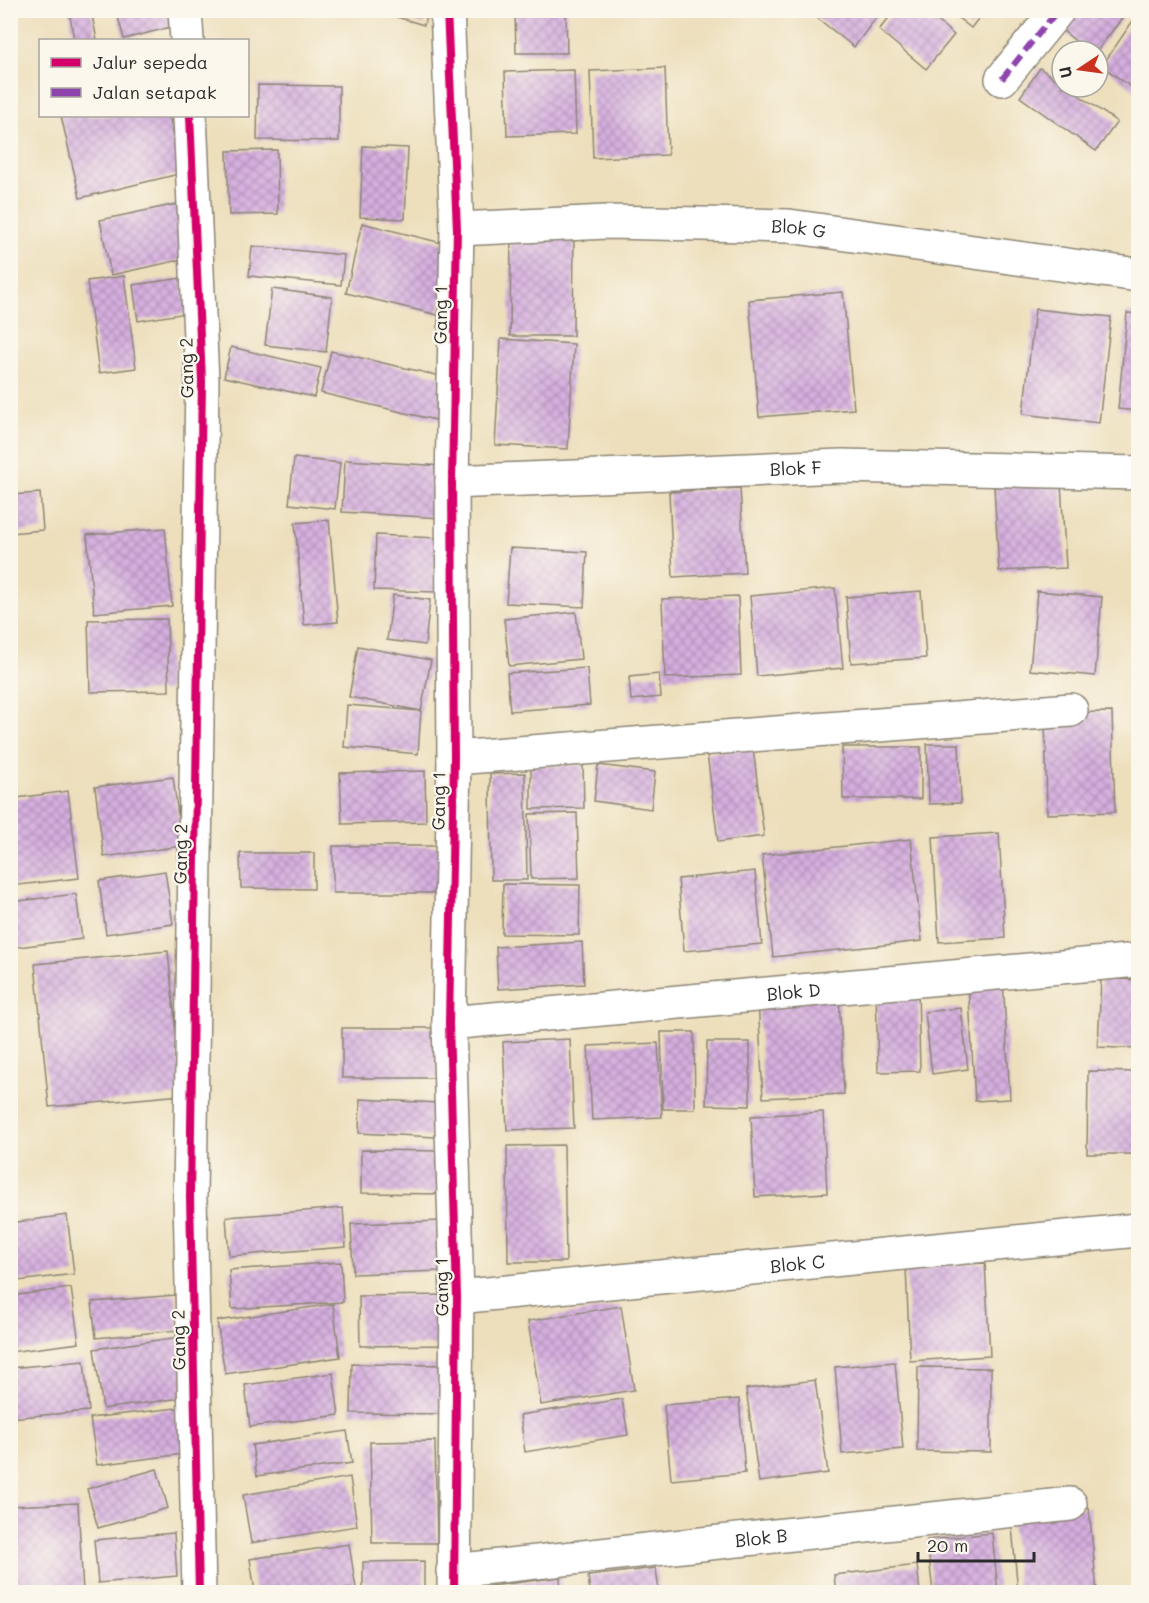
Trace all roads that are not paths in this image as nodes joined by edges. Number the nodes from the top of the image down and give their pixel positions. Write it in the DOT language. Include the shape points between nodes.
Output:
graph roads {
  1 [pos="186,10"];
  2 [pos="447,10"];
  3 [pos="1058,10"];
  4 [pos="187,39"];
  5 [pos="1002,79"];
  6 [pos="190,117"];
  7 [pos="457,229"];
  8 [pos="1138,275"];
  9 [pos="1138,472"];
  10 [pos="452,482"];
  11 [pos="1071,710"];
  12 [pos="454,758"];
  13 [pos="1138,960"];
  14 [pos="449,1023"];
  15 [pos="1138,1230"];
  16 [pos="457,1297"];
  17 [pos="1070,1504"];
  18 [pos="454,1582"];
  19 [pos="199,1593"];
  1 -- 4 [label="street"];
  2 -- 7 [label="street, Gang 1"];
  3 -- 5 [label="street"];
  6 -- 19 [label="street, Gang 2" via="202,381 190,1197"];
  7 -- 8 [label="street, Blok G" via="607,222 789,226"];
  7 -- 10 [label="street, Gang 1"];
  9 -- 10 [label="street, Blok F" via="842,466"];
  10 -- 12 [label="street, Gang 1"];
  11 -- 12 [label="street"];
  12 -- 14 [label="street, Gang 1"];
  13 -- 14 [label="street, Blok D"];
  14 -- 16 [label="street, Gang 1"];
  15 -- 16 [label="street, Blok C"];
  16 -- 18 [label="street, Gang 1"];
  17 -- 18 [label="street, Blok B"];
}
